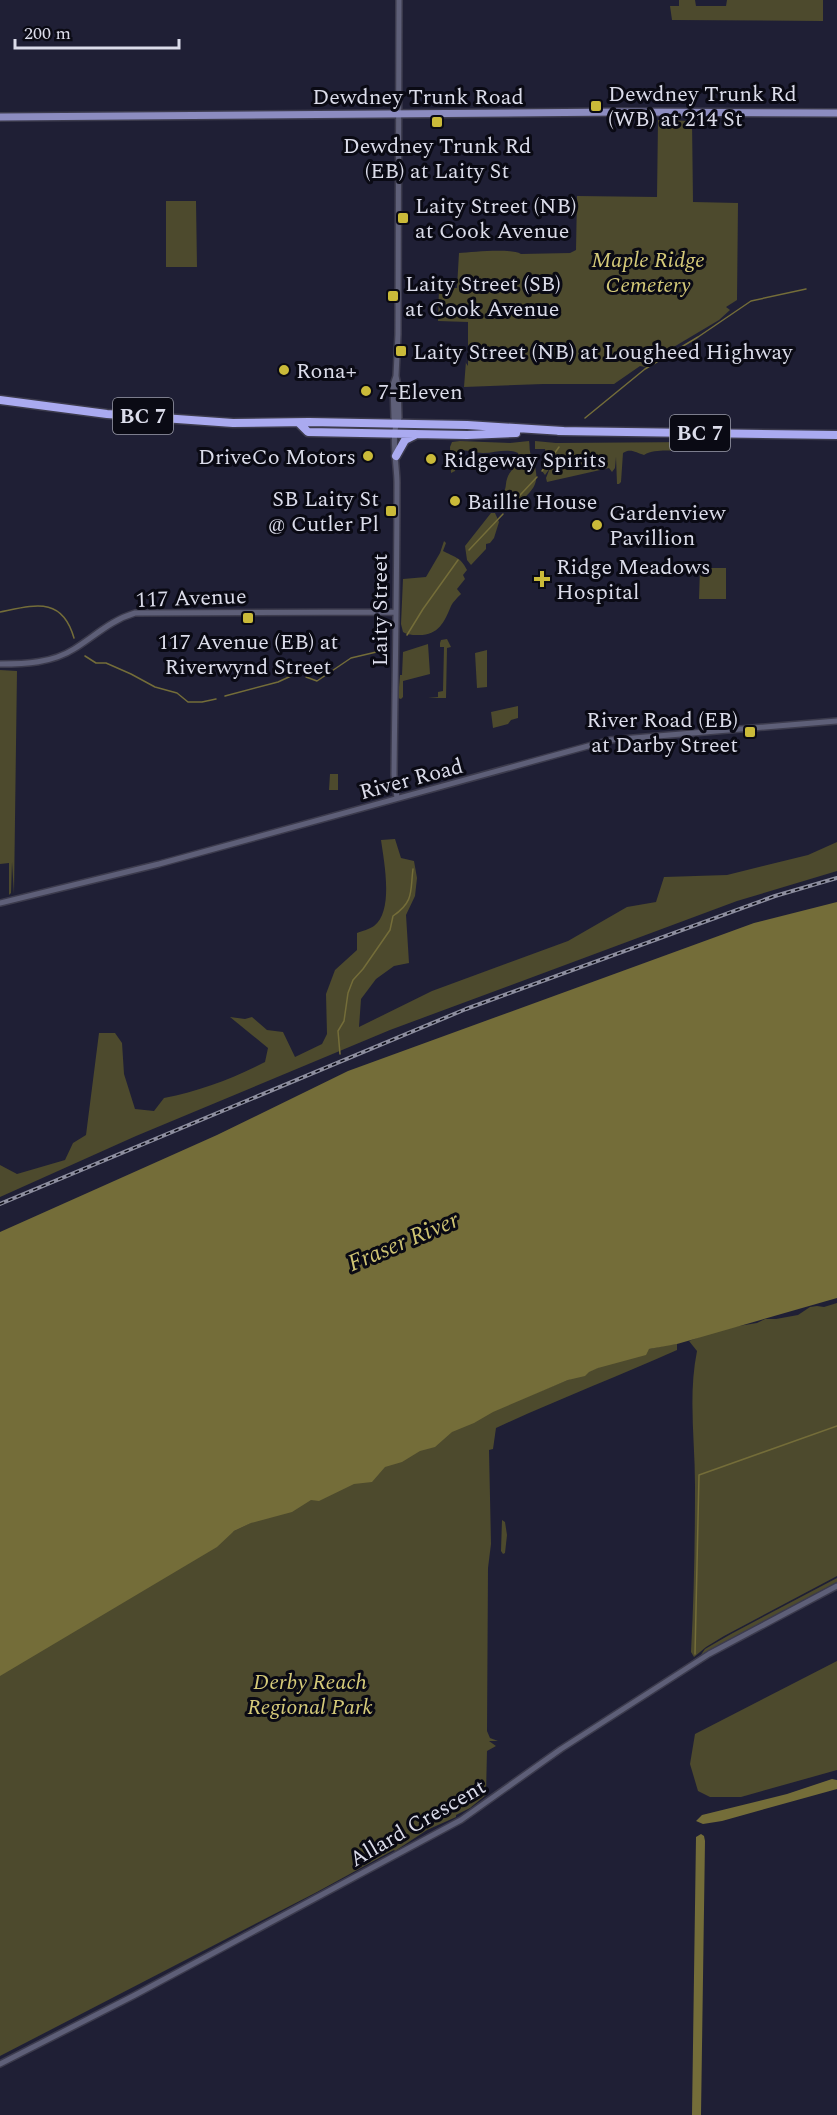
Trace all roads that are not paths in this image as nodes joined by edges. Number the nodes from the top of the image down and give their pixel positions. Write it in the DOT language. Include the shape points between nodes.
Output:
graph roads {
  1 [pos="399,0"];
  2 [pos="837,113"];
  3 [pos="399,115"];
  4 [pos="0,117"];
  5 [pos="0,400"];
  6 [pos="396,426"];
  7 [pos="563,431"];
  8 [pos="418,434"];
  9 [pos="837,435"];
  10 [pos="396,456"];
  11 [pos="395,612"];
  12 [pos="0,664"];
  13 [pos="837,720"];
  14 [pos="397,798"];
  15 [pos="0,903"];
  16 [pos="837,1586"];
  17 [pos="0,2064"];
  1 -- 3 [label="street, Laity Street"];
  2 -- 3 [label="main road, Dewdney Trunk Road"];
  3 -- 4 [label="main road, Dewdney Trunk Road"];
  3 -- 6 [label="street, Laity Street" via="398,327 393,385"];
  5 -- 6 [label="highway, BC 7" via="177,420 298,423 309,432"];
  6 -- 7 [label="highway, BC 7" via="467,425"];
  6 -- 8 [label="highway, BC 7"];
  6 -- 10 [label="street, Laity Street"];
  7 -- 8 [label="highway, BC 7"];
  7 -- 9 [label="highway, BC 7"];
  8 -- 10 [label="highway" via="405,440"];
  10 -- 11 [label="street, Laity Street"];
  11 -- 12 [label="street, 117 Avenue" via="135,613 112,622 65,653 30,663"];
  11 -- 14 [label="street, Laity Street"];
  13 -- 14 [label="street, River Road" via="617,739"];
  14 -- 15 [label="street, River Road"];
  16 -- 17 [label="street, Allard Crescent" via="710,1654 561,1749 461,1820"];
}
